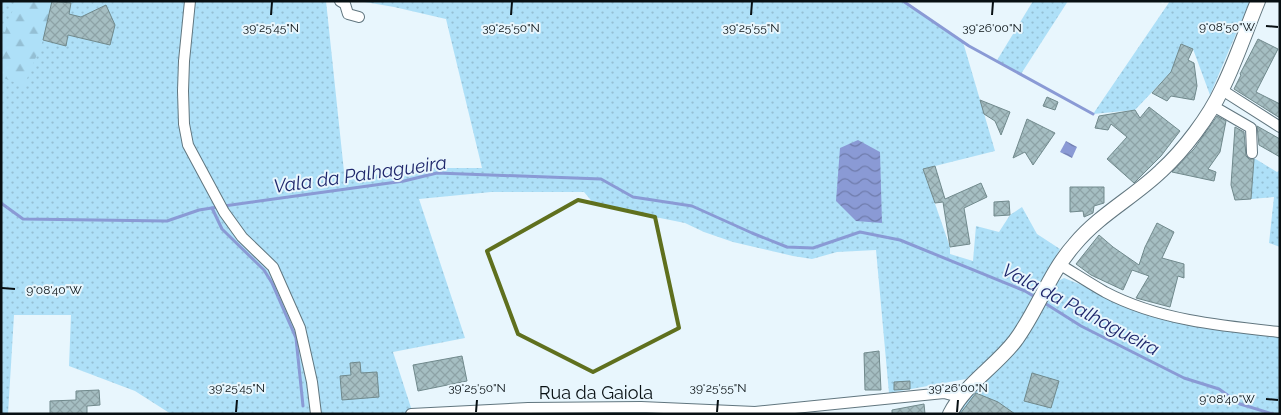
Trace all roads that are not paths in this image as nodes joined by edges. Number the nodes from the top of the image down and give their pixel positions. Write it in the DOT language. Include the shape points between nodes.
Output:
graph roads {
  1 [pos="190,1"];
  2 [pos="340,1"];
  3 [pos="1258,1"];
  4 [pos="359,16"];
  5 [pos="1222,90"];
  6 [pos="1212,106"];
  7 [pos="1280,127"];
  8 [pos="1252,154"];
  9 [pos="1059,264"];
  10 [pos="1279,329"];
  11 [pos="959,398"];
  12 [pos="316,414"];
  13 [pos="411,414"];
  14 [pos="950,414"];
  1 -- 12 [label="street" via="184,61 184,124 188,145 222,208 242,237 273,267 300,328"];
  2 -- 4 [label="street" via="348,14"];
  3 -- 5 [label="street"];
  5 -- 6 [label="street"];
  5 -- 7 [label="street"];
  6 -- 8 [label="street" via="1251,128"];
  6 -- 9 [label="street" via="1163,169 1085,232"];
  9 -- 10 [label="street" via="1106,292 1150,311 1202,323"];
  9 -- 11 [label="street" via="1014,342"];
  11 -- 13 [label="street, Rua da Gaiola" via="944,393 755,412 641,407"];
  11 -- 14 [label="street"];
}
